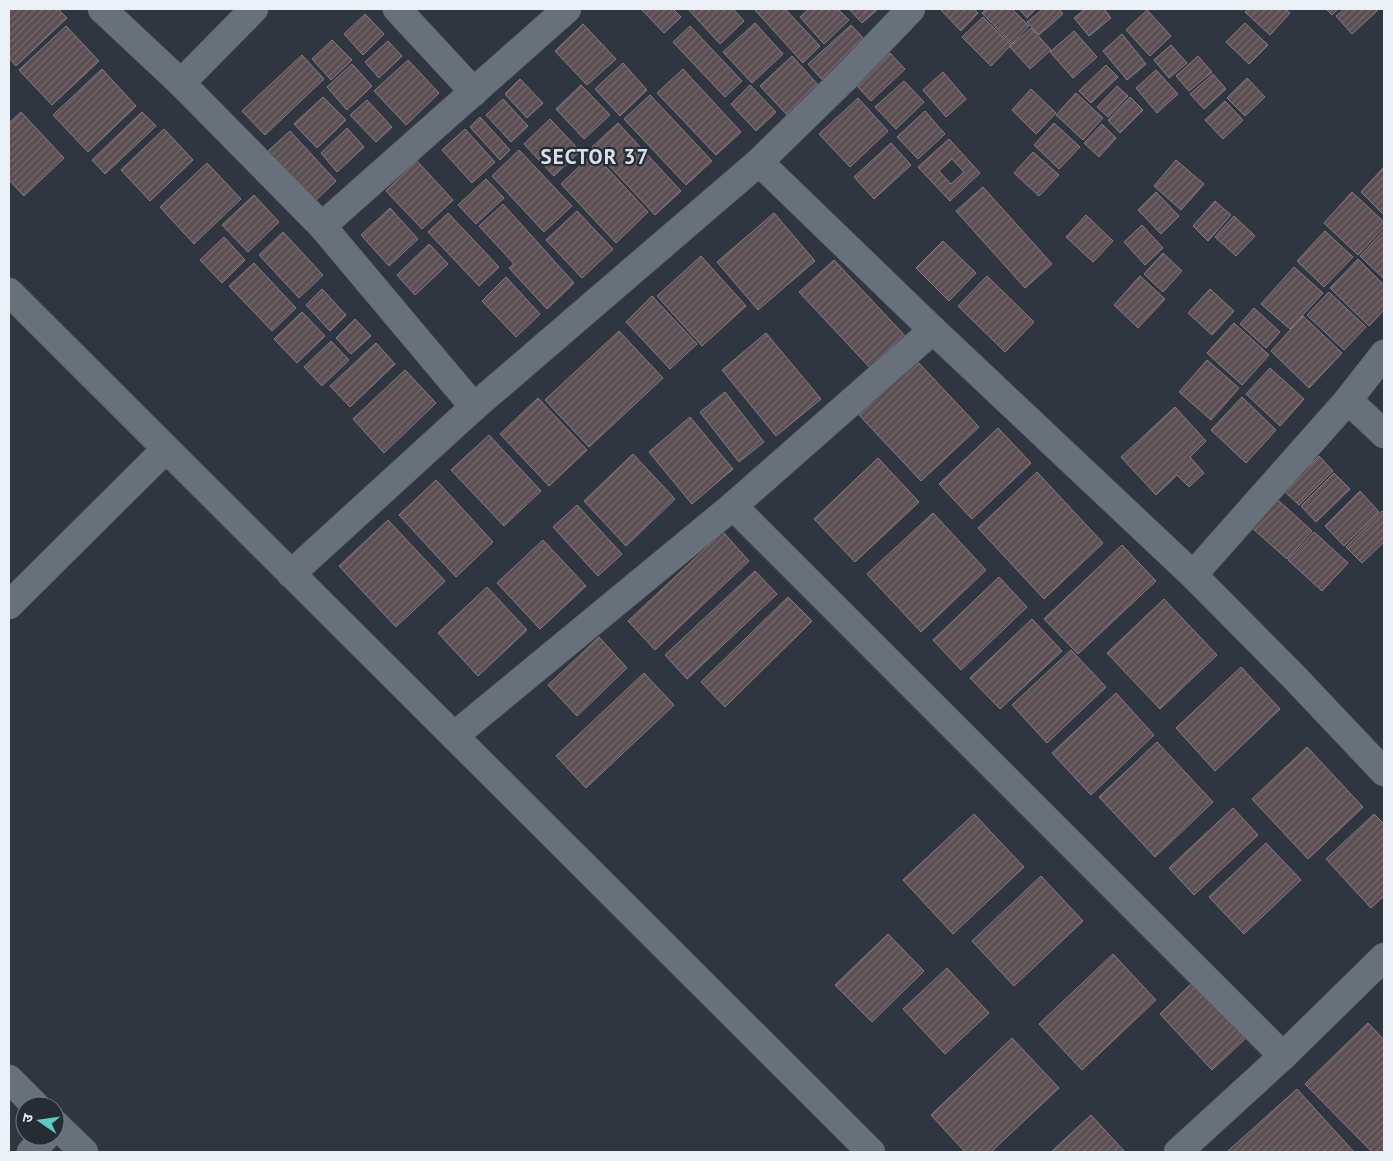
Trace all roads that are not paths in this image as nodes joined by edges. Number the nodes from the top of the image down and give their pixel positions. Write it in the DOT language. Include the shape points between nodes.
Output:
graph roads {
  1 [pos="102,9"];
  2 [pos="254,9"];
  3 [pos="397,9"];
  4 [pos="567,9"];
  5 [pos="911,9"];
  6 [pos="181,83"];
  7 [pos="474,92"];
  8 [pos="759,162"];
  9 [pos="322,226"];
  10 [pos="9,292"];
  11 [pos="932,330"];
  12 [pos="1384,354"];
  13 [pos="1348,400"];
  14 [pos="474,407"];
  15 [pos="1384,434"];
  16 [pos="166,449"];
  17 [pos="733,506"];
  18 [pos="291,574"];
  19 [pos="1193,575"];
  20 [pos="9,605"];
  21 [pos="454,736"];
  22 [pos="1384,772"];
  23 [pos="1384,957"];
  24 [pos="1284,1056"];
  25 [pos="9,1079"];
  26 [pos="26,1096"];
  27 [pos="65,1137"];
  28 [pos="84,1152"];
  29 [pos="871,1152"];
  30 [pos="1178,1152"];
  1 -- 6 [label="street"];
  2 -- 6 [label="street"];
  3 -- 7 [label="street"];
  4 -- 7 [label="street"];
  5 -- 8 [label="street" via="846,78"];
  6 -- 9 [label="street"];
  7 -- 9 [label="street"];
  8 -- 11 [label="street"];
  8 -- 14 [label="street"];
  9 -- 14 [label="street"];
  10 -- 16 [label="street"];
  11 -- 17 [label="street"];
  11 -- 19 [label="street"];
  12 -- 13 [label="street"];
  13 -- 15 [label="street"];
  13 -- 19 [label="street"];
  14 -- 18 [label="street"];
  16 -- 18 [label="street"];
  16 -- 20 [label="street"];
  17 -- 21 [label="street"];
  17 -- 24 [label="street"];
  18 -- 21 [label="street"];
  19 -- 22 [label="street"];
  21 -- 29 [label="street"];
  23 -- 24 [label="street"];
  24 -- 30 [label="street"];
  25 -- 26 [label="street"];
  27 -- 28 [label="street"];
}
